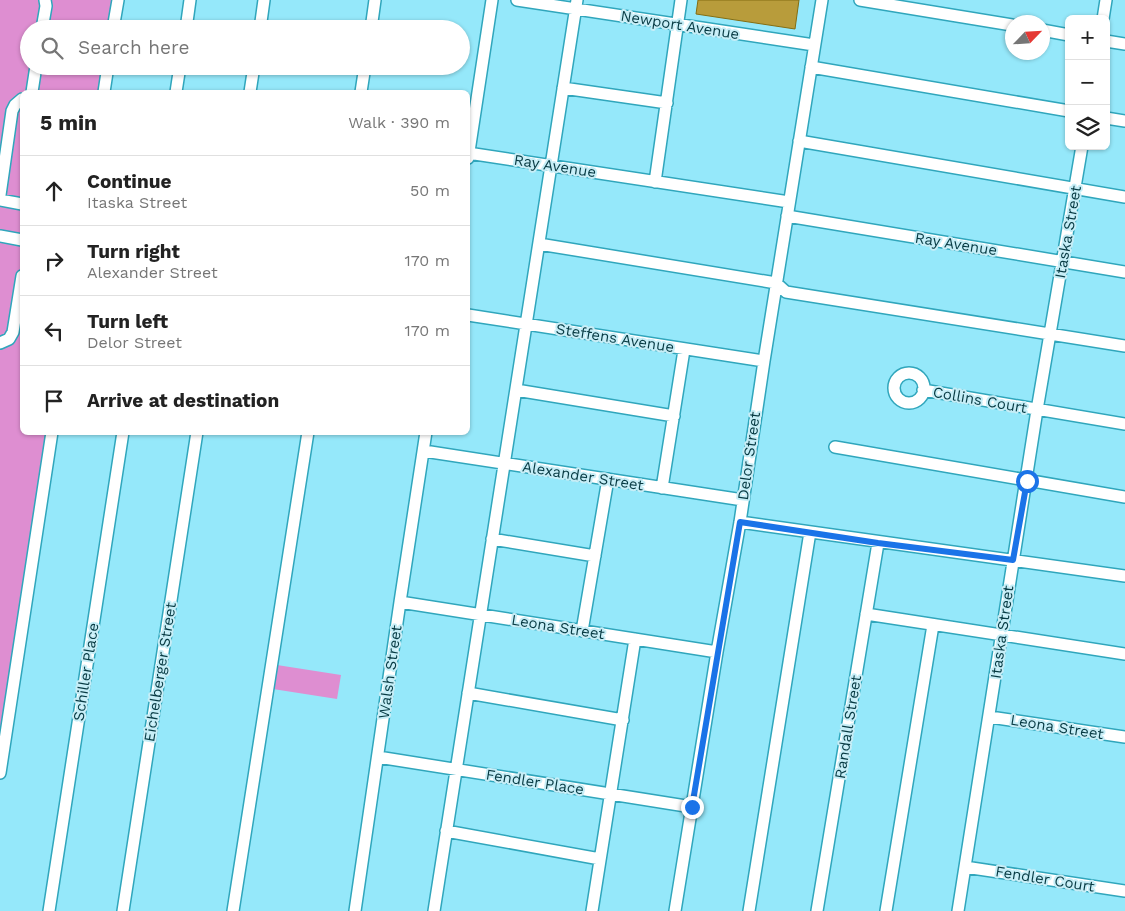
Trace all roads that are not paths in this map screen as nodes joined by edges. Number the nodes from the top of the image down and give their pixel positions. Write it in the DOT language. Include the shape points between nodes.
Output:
graph roads {
  1 [pos="45,0"];
  2 [pos="118,0"];
  3 [pos="190,0"];
  4 [pos="264,0"];
  5 [pos="375,0"];
  6 [pos="492,0"];
  7 [pos="517,0"];
  8 [pos="681,0"];
  9 [pos="822,0"];
  10 [pos="860,0"];
  11 [pos="1106,0"];
  12 [pos="577,5"];
  13 [pos="1104,15"];
  14 [pos="44,20"];
  15 [pos="115,20"];
  16 [pos="187,20"];
  17 [pos="261,20"];
  18 [pos="372,20"];
  19 [pos="1005,24"];
  20 [pos="678,25"];
  21 [pos="1050,31"];
  22 [pos="1065,34"];
  23 [pos="1110,42"];
  24 [pos="1125,44"];
  25 [pos="814,45"];
  26 [pos="811,67"];
  27 [pos="35,75"];
  28 [pos="107,75"];
  29 [pos="179,75"];
  30 [pos="253,75"];
  31 [pos="364,75"];
  32 [pos="563,88"];
  33 [pos="32,90"];
  34 [pos="104,90"];
  35 [pos="176,90"];
  36 [pos="250,90"];
  37 [pos="361,90"];
  38 [pos="20,101"];
  39 [pos="666,103"];
  40 [pos="1065,110"];
  41 [pos="1110,119"];
  42 [pos="1125,121"];
  43 [pos="799,141"];
  44 [pos="470,143"];
  45 [pos="1081,150"];
  46 [pos="470,156"];
  47 [pos="551,166"];
  48 [pos="655,182"];
  49 [pos="1076,188"];
  50 [pos="0,195"];
  51 [pos="1125,197"];
  52 [pos="0,200"];
  53 [pos="790,202"];
  54 [pos="20,204"];
  55 [pos="788,216"];
  56 [pos="0,236"];
  57 [pos="20,240"];
  58 [pos="539,244"];
  59 [pos="1063,261"];
  60 [pos="1125,272"];
  61 [pos="776,283"];
  62 [pos="20,288"];
  63 [pos="470,315"];
  64 [pos="526,324"];
  65 [pos="1050,333"];
  66 [pos="0,343"];
  67 [pos="1125,346"];
  68 [pos="684,350"];
  69 [pos="764,361"];
  70 [pos="516,390"];
  71 [pos="923,390"];
  72 [pos="1037,410"];
  73 [pos="674,416"];
  74 [pos="1125,424"];
  75 [pos="52,435"];
  76 [pos="123,435"];
  77 [pos="197,435"];
  78 [pos="308,435"];
  79 [pos="426,435"];
  80 [pos="835,447"];
  81 [pos="424,451"];
  82 [pos="504,464"];
  83 [pos="608,479"];
  84 [pos="1027,481"];
  85 [pos="662,488"];
  86 [pos="1125,496"];
  87 [pos="743,500"];
  88 [pos="740,522"];
  89 [pos="810,532"];
  90 [pos="492,539"];
  91 [pos="878,543"];
  92 [pos="595,556"];
  93 [pos="1013,560"];
  94 [pos="1125,576"];
  95 [pos="400,602"];
  96 [pos="866,614"];
  97 [pos="480,615"];
  98 [pos="934,624"];
  99 [pos="582,631"];
  100 [pos="1002,635"];
  101 [pos="635,639"];
  102 [pos="717,652"];
  103 [pos="1125,654"];
  104 [pos="468,694"];
  105 [pos="990,716"];
  106 [pos="623,720"];
  107 [pos="1125,737"];
  108 [pos="378,757"];
  109 [pos="456,770"];
  110 [pos="0,773"];
  111 [pos="611,794"];
  112 [pos="692,807"];
  113 [pos="446,831"];
  114 [pos="600,858"];
  115 [pos="965,867"];
  116 [pos="1125,891"];
  117 [pos="49,911"];
  118 [pos="123,911"];
  119 [pos="233,911"];
  120 [pos="355,911"];
  121 [pos="434,911"];
  122 [pos="592,911"];
  123 [pos="675,911"];
  124 [pos="749,911"];
  125 [pos="817,911"];
  126 [pos="886,911"];
  127 [pos="958,911"];
  1 -- 14 [label="street"];
  2 -- 15 [label="street"];
  3 -- 16 [label="street"];
  4 -- 17 [label="street"];
  5 -- 18 [label="street"];
  6 -- 44 [label="street"];
  7 -- 12 [label="street, Newport Avenue"];
  8 -- 20 [label="street"];
  9 -- 25 [label="street, Delor Street"];
  10 -- 19 [label="street"];
  11 -- 13 [label="street"];
  12 -- 20 [label="street, Newport Avenue"];
  12 -- 32 [label="street"];
  20 -- 25 [label="street, Newport Avenue"];
  20 -- 39 [label="street"];
  21 -- 22 [label="street"];
  23 -- 24 [label="street"];
  25 -- 26 [label="street, Delor Street"];
  26 -- 40 [label="street"];
  26 -- 43 [label="street, Delor Street"];
  27 -- 33 [label="street"];
  28 -- 34 [label="street"];
  29 -- 35 [label="street"];
  30 -- 36 [label="street"];
  31 -- 37 [label="street"];
  32 -- 39 [label="street"];
  32 -- 47 [label="street"];
  38 -- 50 [label="street" via="12,111"];
  39 -- 48 [label="street"];
  41 -- 42 [label="street"];
  43 -- 49 [label="street"];
  43 -- 53 [label="street, Delor Street"];
  45 -- 49 [label="street, Itaska Street"];
  46 -- 47 [label="street, Ray Avenue"];
  47 -- 48 [label="street, Ray Avenue"];
  47 -- 58 [label="street"];
  48 -- 53 [label="street, Ray Avenue"];
  49 -- 51 [label="street"];
  49 -- 59 [label="street, Itaska Street"];
  52 -- 54 [label="street"];
  53 -- 55 [label="street, Delor Street"];
  55 -- 59 [label="street, Ray Avenue"];
  55 -- 61 [label="street, Delor Street"];
  56 -- 57 [label="street"];
  58 -- 61 [label="street"];
  58 -- 64 [label="street"];
  59 -- 60 [label="street, Ray Avenue"];
  59 -- 65 [label="street, Itaska Street"];
  61 -- 65 [label="street" via="786,292"];
  61 -- 69 [label="street, Delor Street"];
  62 -- 66 [label="street" via="13,332 9,339"];
  63 -- 64 [label="street, Steffens Avenue"];
  64 -- 68 [label="street, Steffens Avenue"];
  64 -- 70 [label="street"];
  65 -- 67 [label="street"];
  65 -- 72 [label="street, Itaska Street"];
  68 -- 69 [label="street, Steffens Avenue"];
  68 -- 73 [label="street"];
  69 -- 87 [label="street, Delor Street"];
  70 -- 73 [label="street"];
  70 -- 82 [label="street"];
  71 -- 72 [label="street, Collins Court"];
  72 -- 74 [label="street"];
  72 -- 84 [label="street, Itaska Street"];
  73 -- 85 [label="street"];
  75 -- 110 [label="street"];
  76 -- 117 [label="street, Schiller Place"];
  77 -- 118 [label="street, Eichelberger Street"];
  78 -- 119 [label="street"];
  79 -- 81 [label="street, Walsh Street"];
  80 -- 84 [label="street"];
  81 -- 82 [label="street, Alexander Street"];
  81 -- 95 [label="street, Walsh Street"];
  82 -- 83 [label="street, Alexander Street"];
  82 -- 90 [label="street"];
  83 -- 85 [label="street, Alexander Street"];
  83 -- 92 [label="street"];
  84 -- 86 [label="street"];
  84 -- 93 [label="street, Itaska Street"];
  85 -- 87 [label="street, Alexander Street"];
  87 -- 88 [label="street, Delor Street"];
  88 -- 89 [label="street"];
  88 -- 102 [label="street, Delor Street"];
  89 -- 91 [label="street"];
  89 -- 124 [label="street"];
  90 -- 92 [label="street"];
  90 -- 97 [label="street"];
  91 -- 93 [label="street"];
  91 -- 96 [label="street, Randall Street"];
  92 -- 99 [label="street"];
  93 -- 94 [label="street"];
  93 -- 100 [label="street, Itaska Street"];
  95 -- 97 [label="street, Leona Street"];
  95 -- 108 [label="street, Walsh Street"];
  96 -- 98 [label="street"];
  96 -- 125 [label="street, Randall Street"];
  97 -- 99 [label="street, Leona Street"];
  97 -- 104 [label="street"];
  98 -- 100 [label="street"];
  98 -- 126 [label="street"];
  99 -- 101 [label="street, Leona Street"];
  100 -- 103 [label="street"];
  100 -- 105 [label="street, Itaska Street"];
  101 -- 102 [label="street, Leona Street"];
  101 -- 106 [label="street"];
  102 -- 112 [label="street, Delor Street"];
  104 -- 106 [label="street"];
  104 -- 109 [label="street"];
  105 -- 107 [label="street, Leona Street"];
  105 -- 115 [label="street, Itaska Street"];
  106 -- 111 [label="street"];
  108 -- 109 [label="street, Fendler Place"];
  108 -- 120 [label="street, Walsh Street"];
  109 -- 111 [label="street, Fendler Place"];
  109 -- 113 [label="street"];
  111 -- 112 [label="street, Fendler Place"];
  111 -- 114 [label="street"];
  112 -- 123 [label="street, Delor Street"];
  113 -- 114 [label="street"];
  113 -- 121 [label="street"];
  114 -- 122 [label="street"];
  115 -- 116 [label="street, Fendler Court"];
  115 -- 127 [label="street, Itaska Street"];
}
